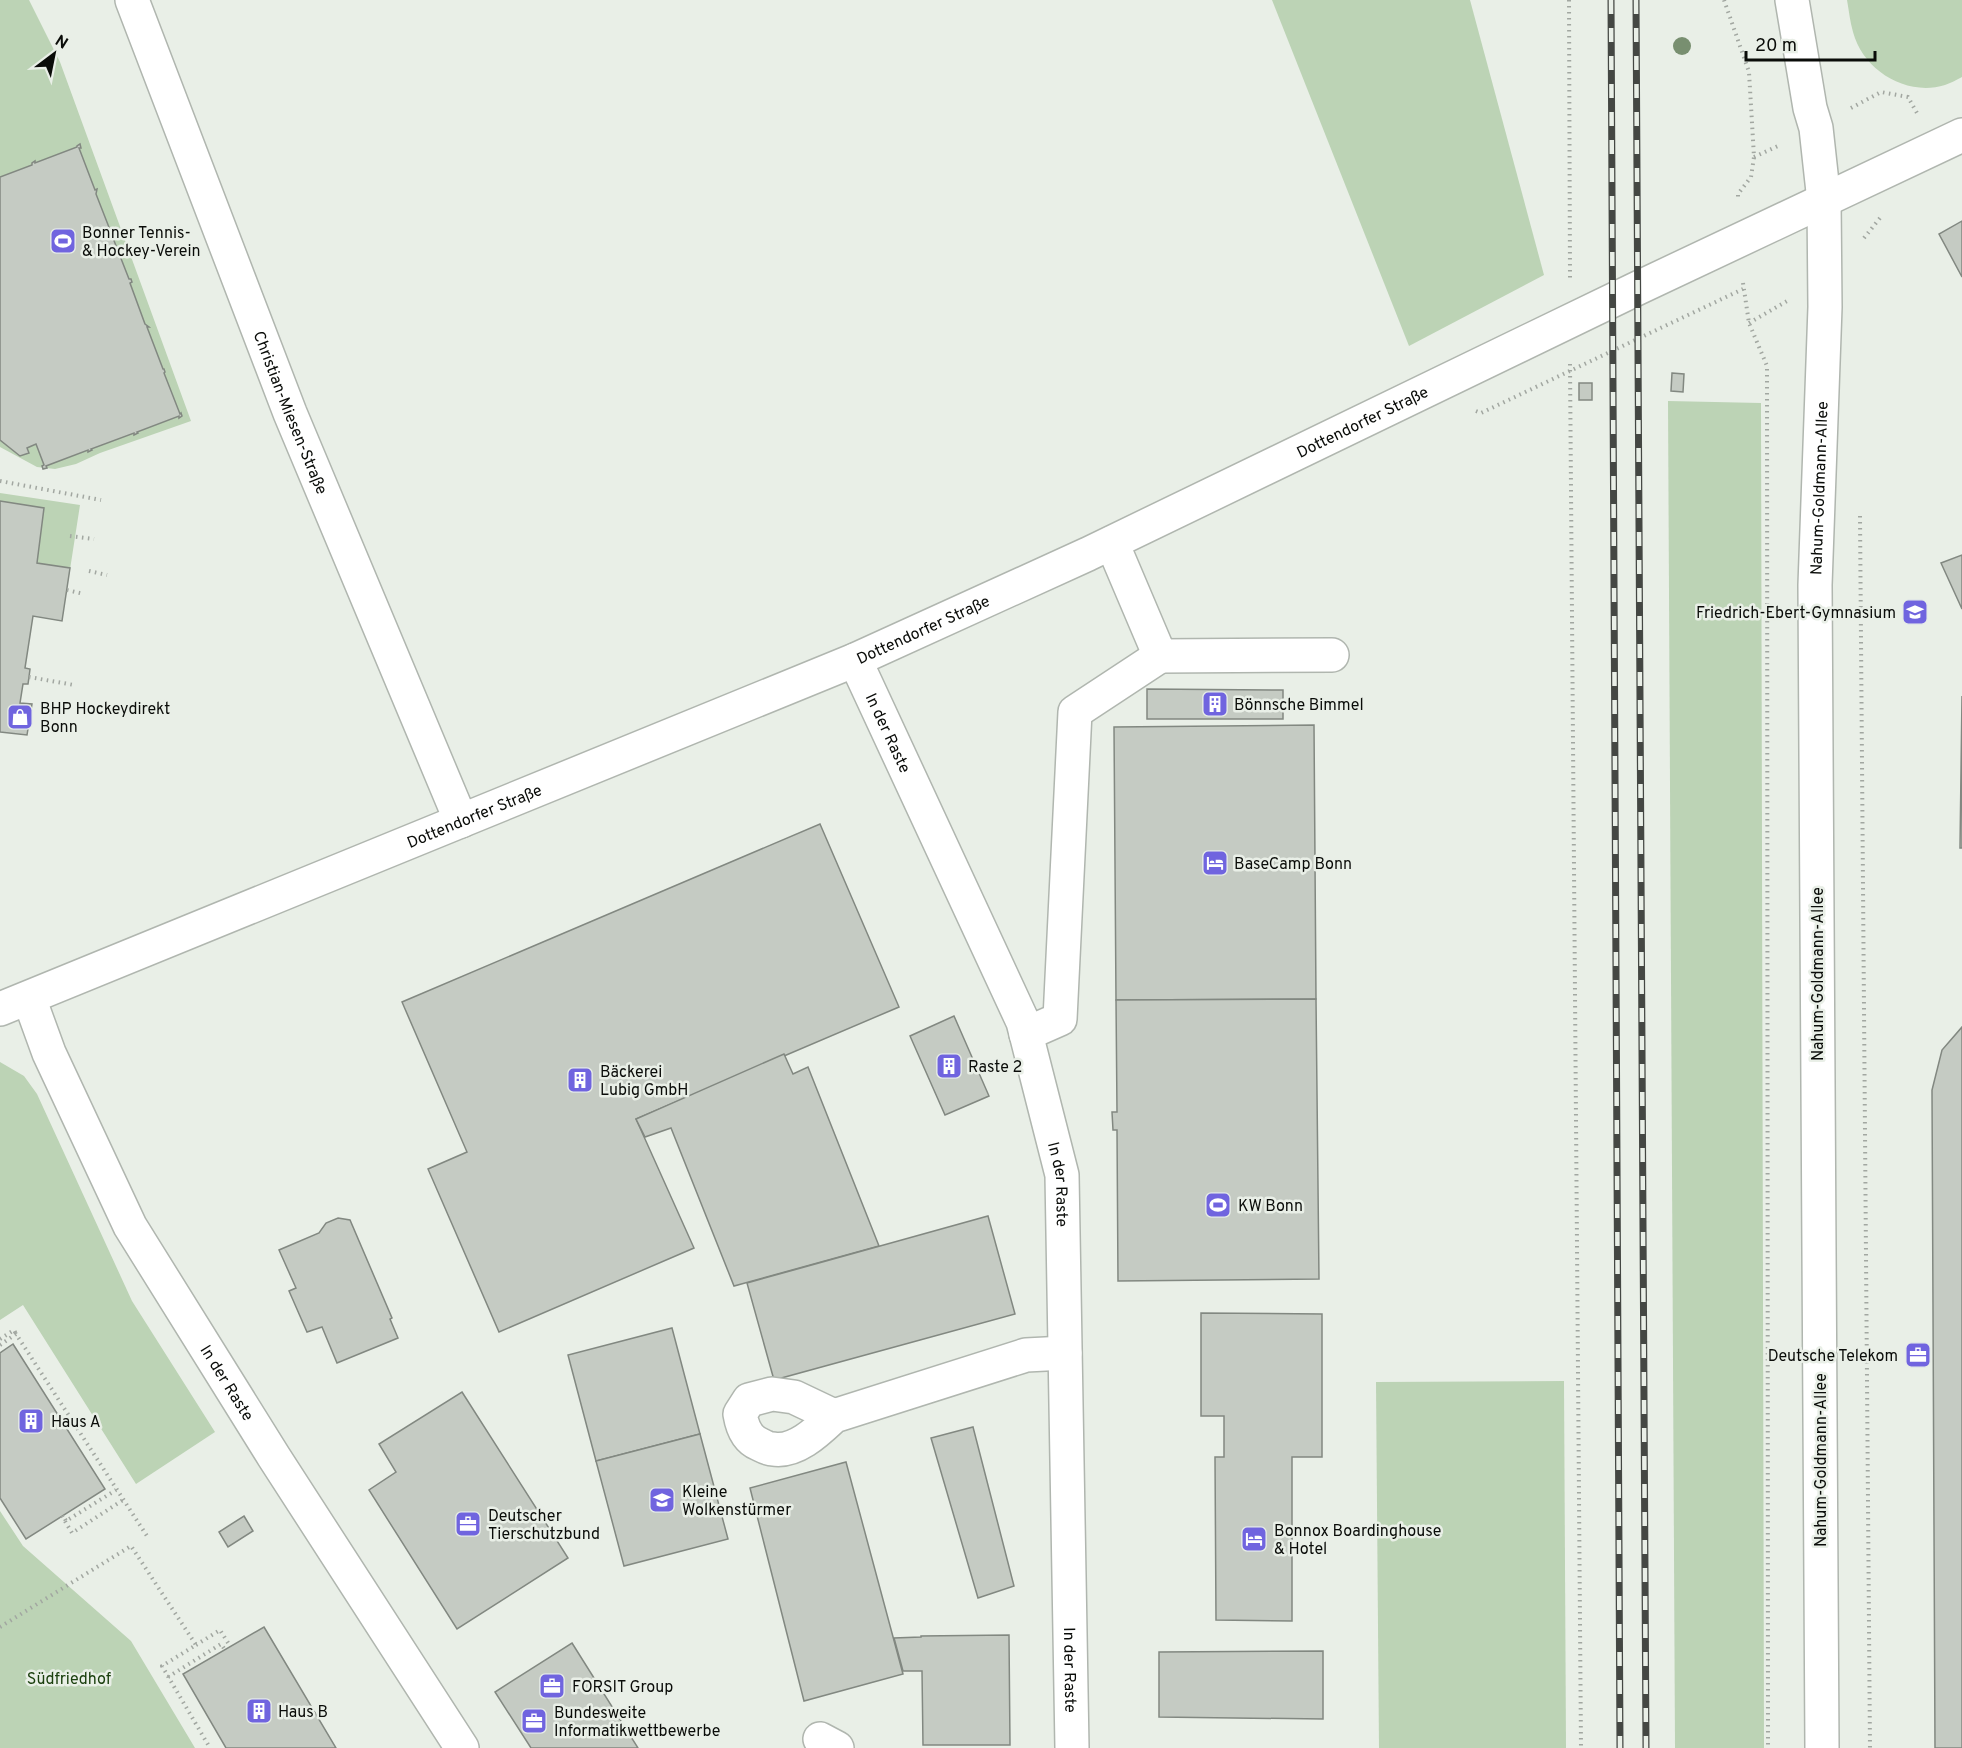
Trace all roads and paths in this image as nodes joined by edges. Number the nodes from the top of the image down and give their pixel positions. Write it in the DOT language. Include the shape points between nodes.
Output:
graph roads {
  1 [pos="132,0"];
  2 [pos="1569,0"];
  3 [pos="1724,0"];
  4 [pos="1792,0"];
  5 [pos="1962,135"];
  6 [pos="1824,201"];
  7 [pos="1742,238"];
  8 [pos="1570,322"];
  9 [pos="0,482"];
  10 [pos="101,500"];
  11 [pos="1860,514"];
  12 [pos="70,536"];
  13 [pos="94,539"];
  14 [pos="1112,543"];
  15 [pos="88,571"];
  16 [pos="107,575"];
  17 [pos="67,590"];
  18 [pos="84,594"];
  19 [pos="1332,655"];
  20 [pos="1160,656"];
  21 [pos="855,660"];
  22 [pos="29,677"];
  23 [pos="74,685"];
  24 [pos="461,821"];
  25 [pos="15,1004"];
  26 [pos="1026,1034"];
  27 [pos="16,1334"];
  28 [pos="0,1339"];
  29 [pos="0,1345"];
  30 [pos="1065,1353"];
  31 [pos="834,1416"];
  32 [pos="116,1490"];
  33 [pos="123,1500"];
  34 [pos="147,1536"];
  35 [pos="0,1627"];
  36 [pos="196,1645"];
  37 [pos="230,1646"];
  38 [pos="225,1650"];
  39 [pos="168,1677"];
  40 [pos="210,1748"];
  41 [pos="462,1748"];
  42 [pos="1072,1748"];
  43 [pos="1581,1748"];
  44 [pos="1768,1748"];
  45 [pos="1822,1748"];
  46 [pos="1870,1748"];
  1 -- 24 [label="main road, Christian-Miesen-Straße" via="290,412"];
  2 -- 8 [label="path"];
  3 -- 7 [label="path" via="1749,72 1754,157 1751,177 1738,194"];
  4 -- 6 [label="main road, Nahum-Goldmann-Allee"];
  5 -- 6 [label="main road, Dottendorfer Straße"];
  6 -- 7 [label="main road, Dottendorfer Straße"];
  6 -- 45 [label="main road, Nahum-Goldmann-Allee" via="1815,585"];
  7 -- 8 [label="main road, Dottendorfer Straße"];
  7 -- 44 [label="path" via="1743,288 1749,322 1767,366"];
  8 -- 14 [label="main road, Dottendorfer Straße"];
  8 -- 43 [label="path"];
  9 -- 10 [label="path"];
  11 -- 46 [label="path"];
  12 -- 13 [label="path"];
  14 -- 20 [label="main road"];
  14 -- 21 [label="main road, Dottendorfer Straße"];
  15 -- 16 [label="path"];
  17 -- 18 [label="path"];
  19 -- 20 [label="main road"];
  20 -- 26 [label="main road" via="1075,712 1060,1019"];
  21 -- 24 [label="main road, Dottendorfer Straße"];
  21 -- 26 [label="main road, In der Raste"];
  22 -- 23 [label="path"];
  24 -- 25 [label="main road, Dottendorfer Straße"];
  25 -- 41 [label="main road, In der Raste" via="49,1053 130,1226"];
  26 -- 30 [label="main road, In der Raste" via="1062,1175"];
  27 -- 28 [label="path" via="14,1330"];
  27 -- 29 [label="path"];
  27 -- 32 [label="path"];
  30 -- 31 [label="main road" via="1026,1355"];
  30 -- 42 [label="main road, In der Raste"];
  32 -- 33 [label="path"];
  32 -- 33 [label="path" via="66,1521 63,1516 72,1533"];
  33 -- 34 [label="path"];
  35 -- 36 [label="path" via="131,1546"];
  36 -- 37 [label="path" via="220,1630"];
  36 -- 39 [label="path" via="162,1666"];
  38 -- 39 [label="path" via="221,1644"];
  39 -- 40 [label="path"];
}
